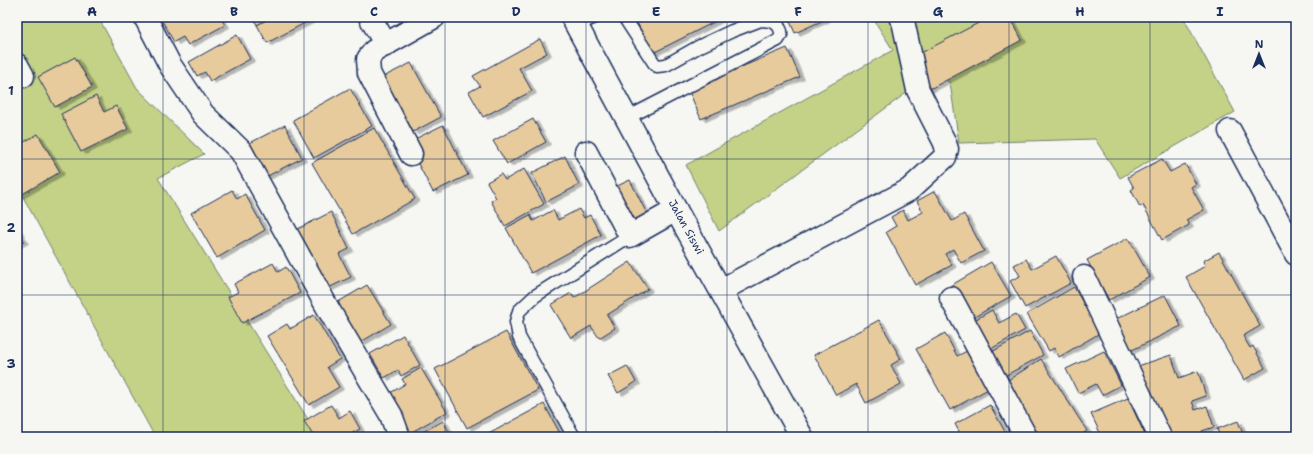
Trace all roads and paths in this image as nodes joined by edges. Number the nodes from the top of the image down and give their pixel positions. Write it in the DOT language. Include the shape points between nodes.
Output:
graph roads {
  1 [pos="145,17"];
  2 [pos="370,17"];
  3 [pos="434,17"];
  4 [pos="624,17"];
  5 [pos="900,17"];
  6 [pos="581,20"];
  7 [pos="386,45"];
  8 [pos="627,118"];
  9 [pos="1230,131"];
  10 [pos="586,152"];
  11 [pos="411,154"];
  12 [pos="676,210"];
  13 [pos="630,236"];
  14 [pos="1296,254"];
  15 [pos="1084,277"];
  16 [pos="721,290"];
  17 [pos="951,298"];
  18 [pos="399,437"];
  19 [pos="574,437"];
  20 [pos="802,437"];
  21 [pos="1026,437"];
  22 [pos="1160,437"];
  1 -- 18 [label="street" via="170,65 203,114 241,151 330,312 391,415"];
  2 -- 7 [label="street"];
  3 -- 7 [label="street"];
  4 -- 8 [label="lane" via="657,66 666,65 705,44 761,20 772,21 781,31 778,40"];
  5 -- 16 [label="street" via="918,90 944,141 947,149 945,157 909,190"];
  6 -- 8 [label="street, Jalan Siswi"];
  7 -- 11 [label="street" via="374,51 368,59 369,72"];
  8 -- 12 [label="street, Jalan Siswi"];
  9 -- 14 [label="street"];
  10 -- 13 [label="street"];
  12 -- 13 [label="street"];
  12 -- 16 [label="street, Jalan Siswi"];
  13 -- 19 [label="lane" via="535,296 519,311 516,322 519,337"];
  15 -- 22 [label="street"];
  16 -- 20 [label="street, Jalan Siswi"];
  17 -- 21 [label="street"];
}
